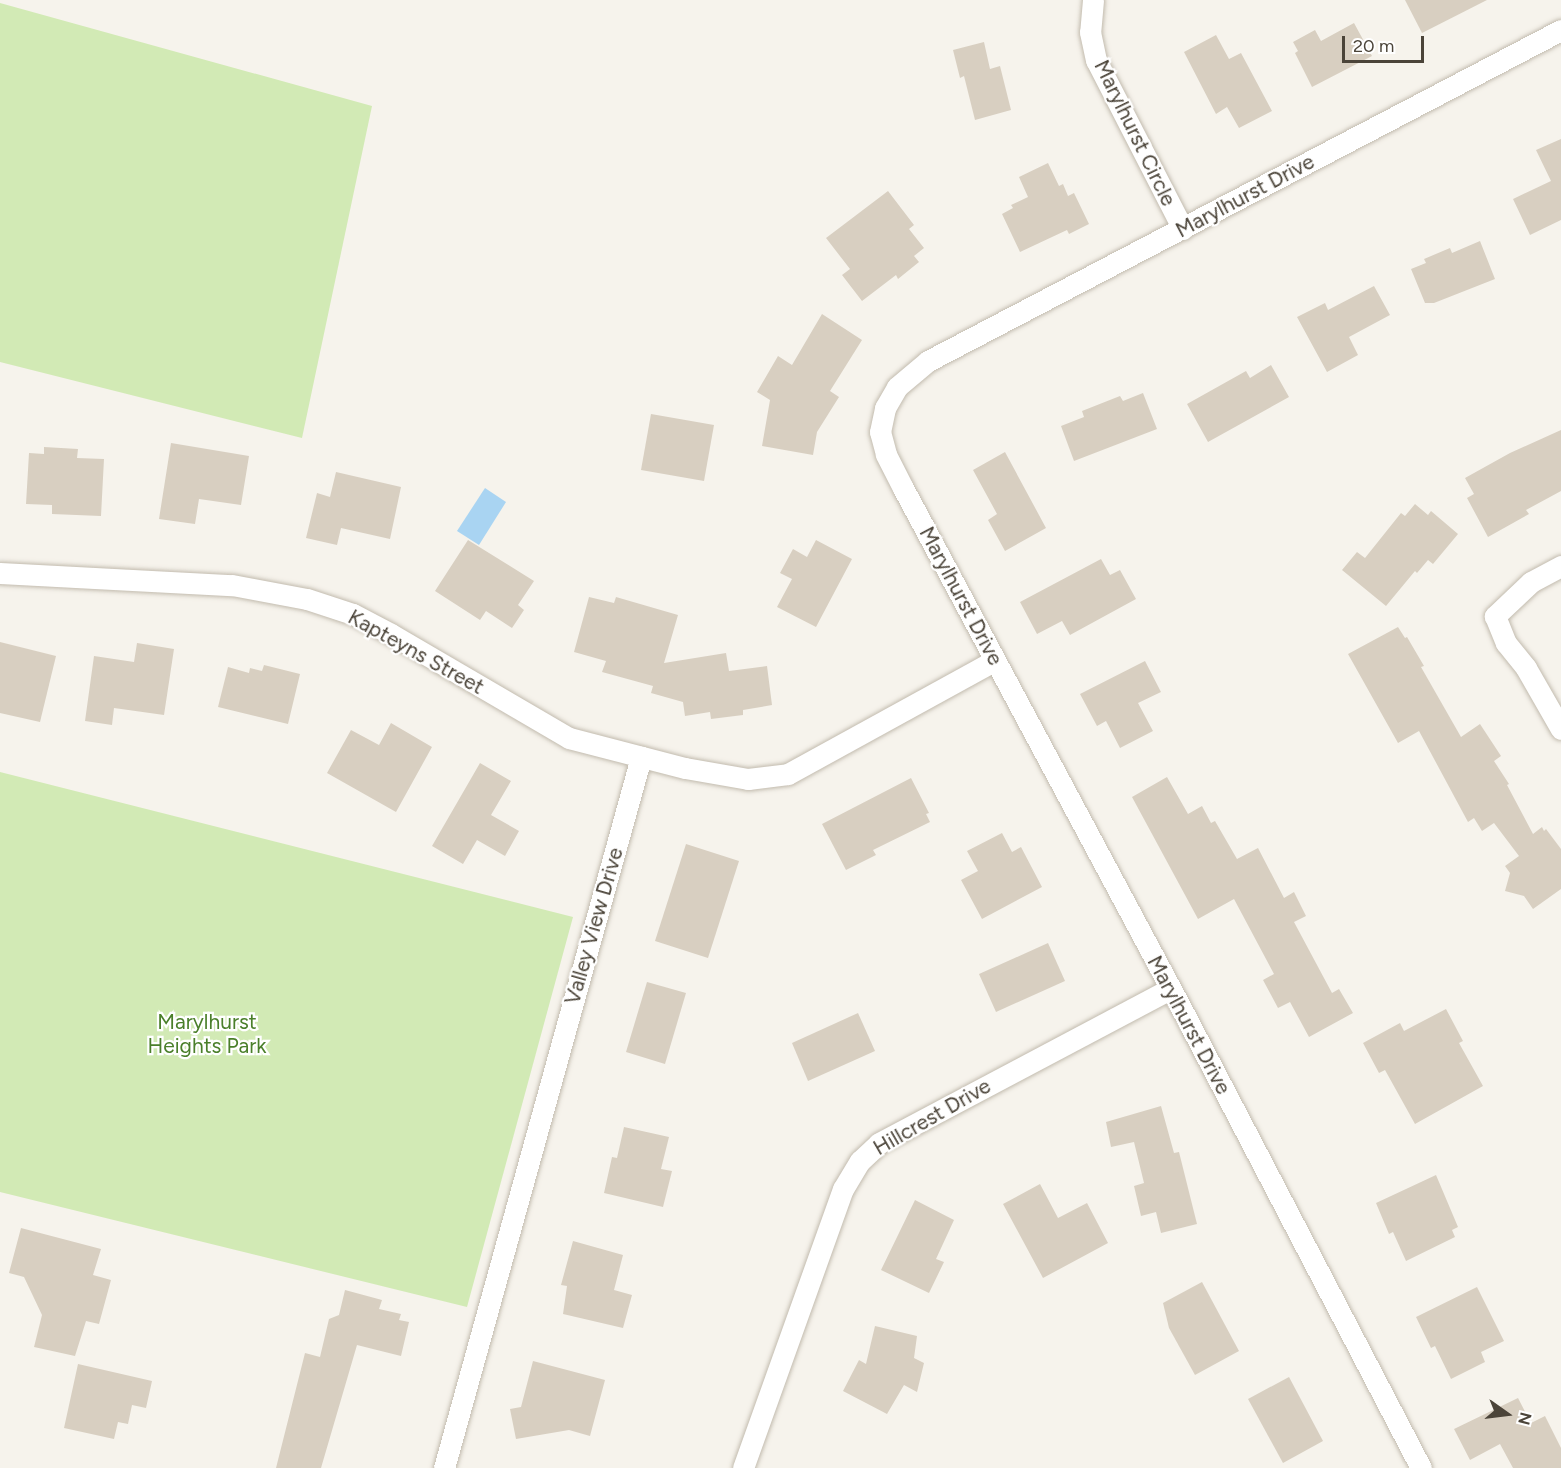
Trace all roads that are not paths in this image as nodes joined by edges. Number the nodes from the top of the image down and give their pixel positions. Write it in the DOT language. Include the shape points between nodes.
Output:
graph roads {
  1 [pos="1093,0"];
  2 [pos="1561,30"];
  3 [pos="1183,229"];
  4 [pos="1561,566"];
  5 [pos="0,573"];
  6 [pos="995,660"];
  7 [pos="1561,729"];
  8 [pos="641,757"];
  9 [pos="1170,989"];
  10 [pos="444,1468"];
  11 [pos="743,1468"];
  12 [pos="1421,1468"];
  1 -- 3 [label="street, Marylhurst Circle" via="1090,32 1096,60"];
  2 -- 3 [label="street, Marylhurst Drive"];
  3 -- 6 [label="street, Marylhurst Drive" via="928,361 897,387 885,408 880,432 886,454"];
  4 -- 7 [label="street" via="1532,582 1495,616 1506,644 1526,668"];
  5 -- 8 [label="street, Kapteyns Street" via="232,585 307,599 352,614 391,634 569,738"];
  6 -- 8 [label="street" via="788,774 770,778 725,777"];
  6 -- 9 [label="street, Marylhurst Drive"];
  8 -- 10 [label="street, Valley View Drive"];
  9 -- 11 [label="street, Hillcrest Drive" via="879,1143 860,1161 843,1189"];
  9 -- 12 [label="street, Marylhurst Drive"];
}
